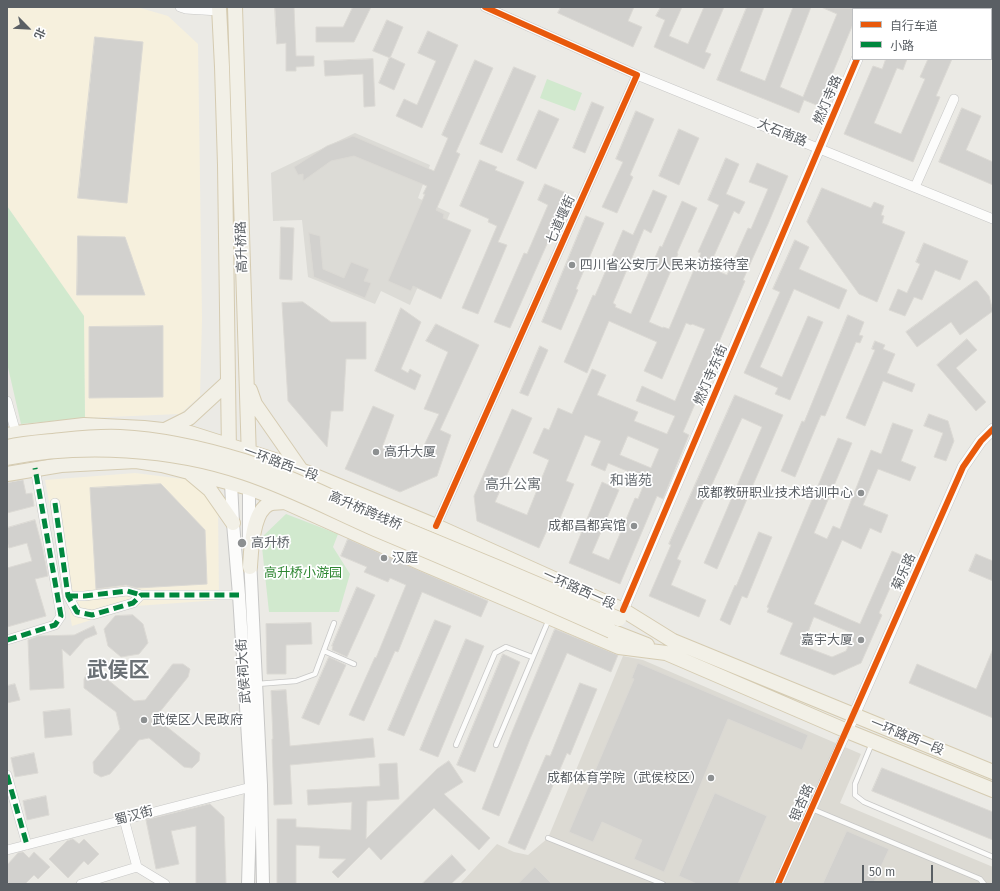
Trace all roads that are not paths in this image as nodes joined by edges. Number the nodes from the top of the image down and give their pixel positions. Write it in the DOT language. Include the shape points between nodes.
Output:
graph roads {
  1 [pos="180,7"];
  2 [pos="235,7"];
  3 [pos="485,7"];
  4 [pos="219,9"];
  5 [pos="857,60"];
  6 [pos="637,74"];
  7 [pos="954,99"];
  8 [pos="819,149"];
  9 [pos="915,187"];
  10 [pos="993,219"];
  11 [pos="246,380"];
  12 [pos="227,383"];
  13 [pos="7,401"];
  14 [pos="993,429"];
  15 [pos="165,430"];
  16 [pos="11,434"];
  17 [pos="228,444"];
  18 [pos="7,447"];
  19 [pos="248,452"];
  20 [pos="7,458"];
  21 [pos="35,468"];
  22 [pos="184,470"];
  23 [pos="301,470"];
  24 [pos="7,474"];
  25 [pos="231,483"];
  26 [pos="249,488"];
  27 [pos="285,502"];
  28 [pos="55,503"];
  29 [pos="233,524"];
  30 [pos="436,526"];
  31 [pos="250,567"];
  32 [pos="141,595"];
  33 [pos="239,595"];
  34 [pos="68,596"];
  35 [pos="549,617"];
  36 [pos="617,620"];
  37 [pos="334,623"];
  38 [pos="7,640"];
  39 [pos="324,651"];
  40 [pos="666,653"];
  41 [pos="532,657"];
  42 [pos="354,664"];
  43 [pos="255,684"];
  44 [pos="853,715"];
  45 [pos="847,731"];
  46 [pos="873,742"];
  47 [pos="496,744"];
  48 [pos="456,745"];
  49 [pos="993,772"];
  50 [pos="7,775"];
  51 [pos="256,786"];
  52 [pos="993,790"];
  53 [pos="812,809"];
  54 [pos="124,819"];
  55 [pos="548,838"];
  56 [pos="27,845"];
  57 [pos="7,850"];
  58 [pos="993,857"];
  59 [pos="137,867"];
  60 [pos="81,884"];
  61 [pos="165,884"];
  62 [pos="248,884"];
  63 [pos="263,884"];
  64 [pos="664,884"];
  65 [pos="778,884"];
  66 [pos="984,884"];
  1 -- 4 [label="street"];
  2 -- 11 [label="main road, 高升桥路"];
  3 -- 6 [label="street"];
  4 -- 12 [label="main road, 高升桥路" via="225,165"];
  5 -- 8 [label="street, 燃灯寺路"];
  6 -- 8 [label="street, 大石南路"];
  6 -- 30 [label="street, 七道堰街"];
  7 -- 9 [label="street"];
  8 -- 9 [label="street, 大石南路"];
  8 -- 36 [label="street, 燃灯寺东街"];
  9 -- 10 [label="street, 大石南路"];
  11 -- 19 [label="main road, 高升桥路"];
  11 -- 23 [label="main road" via="255,404"];
  12 -- 15 [label="main road" via="189,418"];
  12 -- 17 [label="main road, 高升桥路"];
  13 -- 16 [label="street"];
  14 -- 44 [label="street, 菊乐路" via="981,440 963,466"];
  15 -- 16 [label="main road, 一环路西一段" via="84,425"];
  15 -- 17 [label="main road, 一环路西一段" via="190,433"];
  17 -- 19 [label="main road, 一环路西一段"];
  17 -- 25 [label="main road, 高升桥路"];
  18 -- 36 [label="main road, 高升桥跨线桥, bridge" via="26,443 120,437 190,447 244,461 450,546"];
  19 -- 23 [label="main road, 一环路西一段"];
  19 -- 26 [label="main road, 高升桥路"];
  20 -- 36 [label="main road, 高升桥跨线桥, bridge" via="28,454 94,450 189,457 244,472 303,495 373,528"];
  21 -- 22 [label="main road, 一环路西一段" via="136,461"];
  21 -- 24 [label="main road, 一环路西一段"];
  21 -- 38 [label="street" via="62,616 55,626"];
  22 -- 25 [label="main road, 一环路西一段"];
  22 -- 29 [label="main road" via="210,490"];
  23 -- 30 [label="main road, 一环路西一段"];
  25 -- 26 [label="main road, 一环路西一段"];
  25 -- 29 [label="main road, 武侯祠大街"];
  26 -- 27 [label="main road, 一环路西一段"];
  26 -- 31 [label="main road, 武侯祠大街"];
  27 -- 31 [label="main road" via="269,504 263,508 257,519"];
  27 -- 35 [label="main road, 一环路西一段"];
  28 -- 34 [label="street"];
  29 -- 33 [label="main road, 武侯祠大街"];
  30 -- 36 [label="main road, 一环路西一段"];
  31 -- 43 [label="main road, 武侯祠大街"];
  32 -- 33 [label="street"];
  32 -- 34 [label="street" via="127,592"];
  32 -- 34 [label="street" via="133,603 92,616 77,612"];
  33 -- 51 [label="main road, 武侯祠大街"];
  35 -- 40 [label="main road, 一环路西一段" via="619,647"];
  35 -- 41 [label="lane"];
  36 -- 40 [label="main road"];
  36 -- 44 [label="main road, 一环路西一段"];
  37 -- 39 [label="lane"];
  39 -- 42 [label="lane"];
  39 -- 43 [label="lane" via="316,674 296,681"];
  40 -- 45 [label="main road, 一环路西一段"];
  41 -- 47 [label="lane"];
  41 -- 48 [label="lane" via="506,647 495,653"];
  43 -- 51 [label="main road, 武侯祠大街"];
  44 -- 45 [label="street, 菊乐路"];
  44 -- 49 [label="main road, 一环路西一段"];
  45 -- 46 [label="main road, 一环路西一段"];
  45 -- 53 [label="street, 银杏路"];
  46 -- 52 [label="main road, 一环路西一段"];
  46 -- 58 [label="lane" via="855,784 856,795 864,802"];
  50 -- 56 [label="street"];
  51 -- 54 [label="street, 蜀汉街"];
  51 -- 62 [label="main road, 武侯祠大街"];
  51 -- 63 [label="main road, 武侯祠大街"];
  53 -- 65 [label="street, 银杏路"];
  53 -- 66 [label="lane" via="980,880"];
  54 -- 56 [label="street, 蜀汉街"];
  54 -- 59 [label="street"];
  55 -- 64 [label="lane"];
  56 -- 57 [label="street, 蜀汉街"];
  59 -- 60 [label="street"];
  59 -- 61 [label="street"];
}
